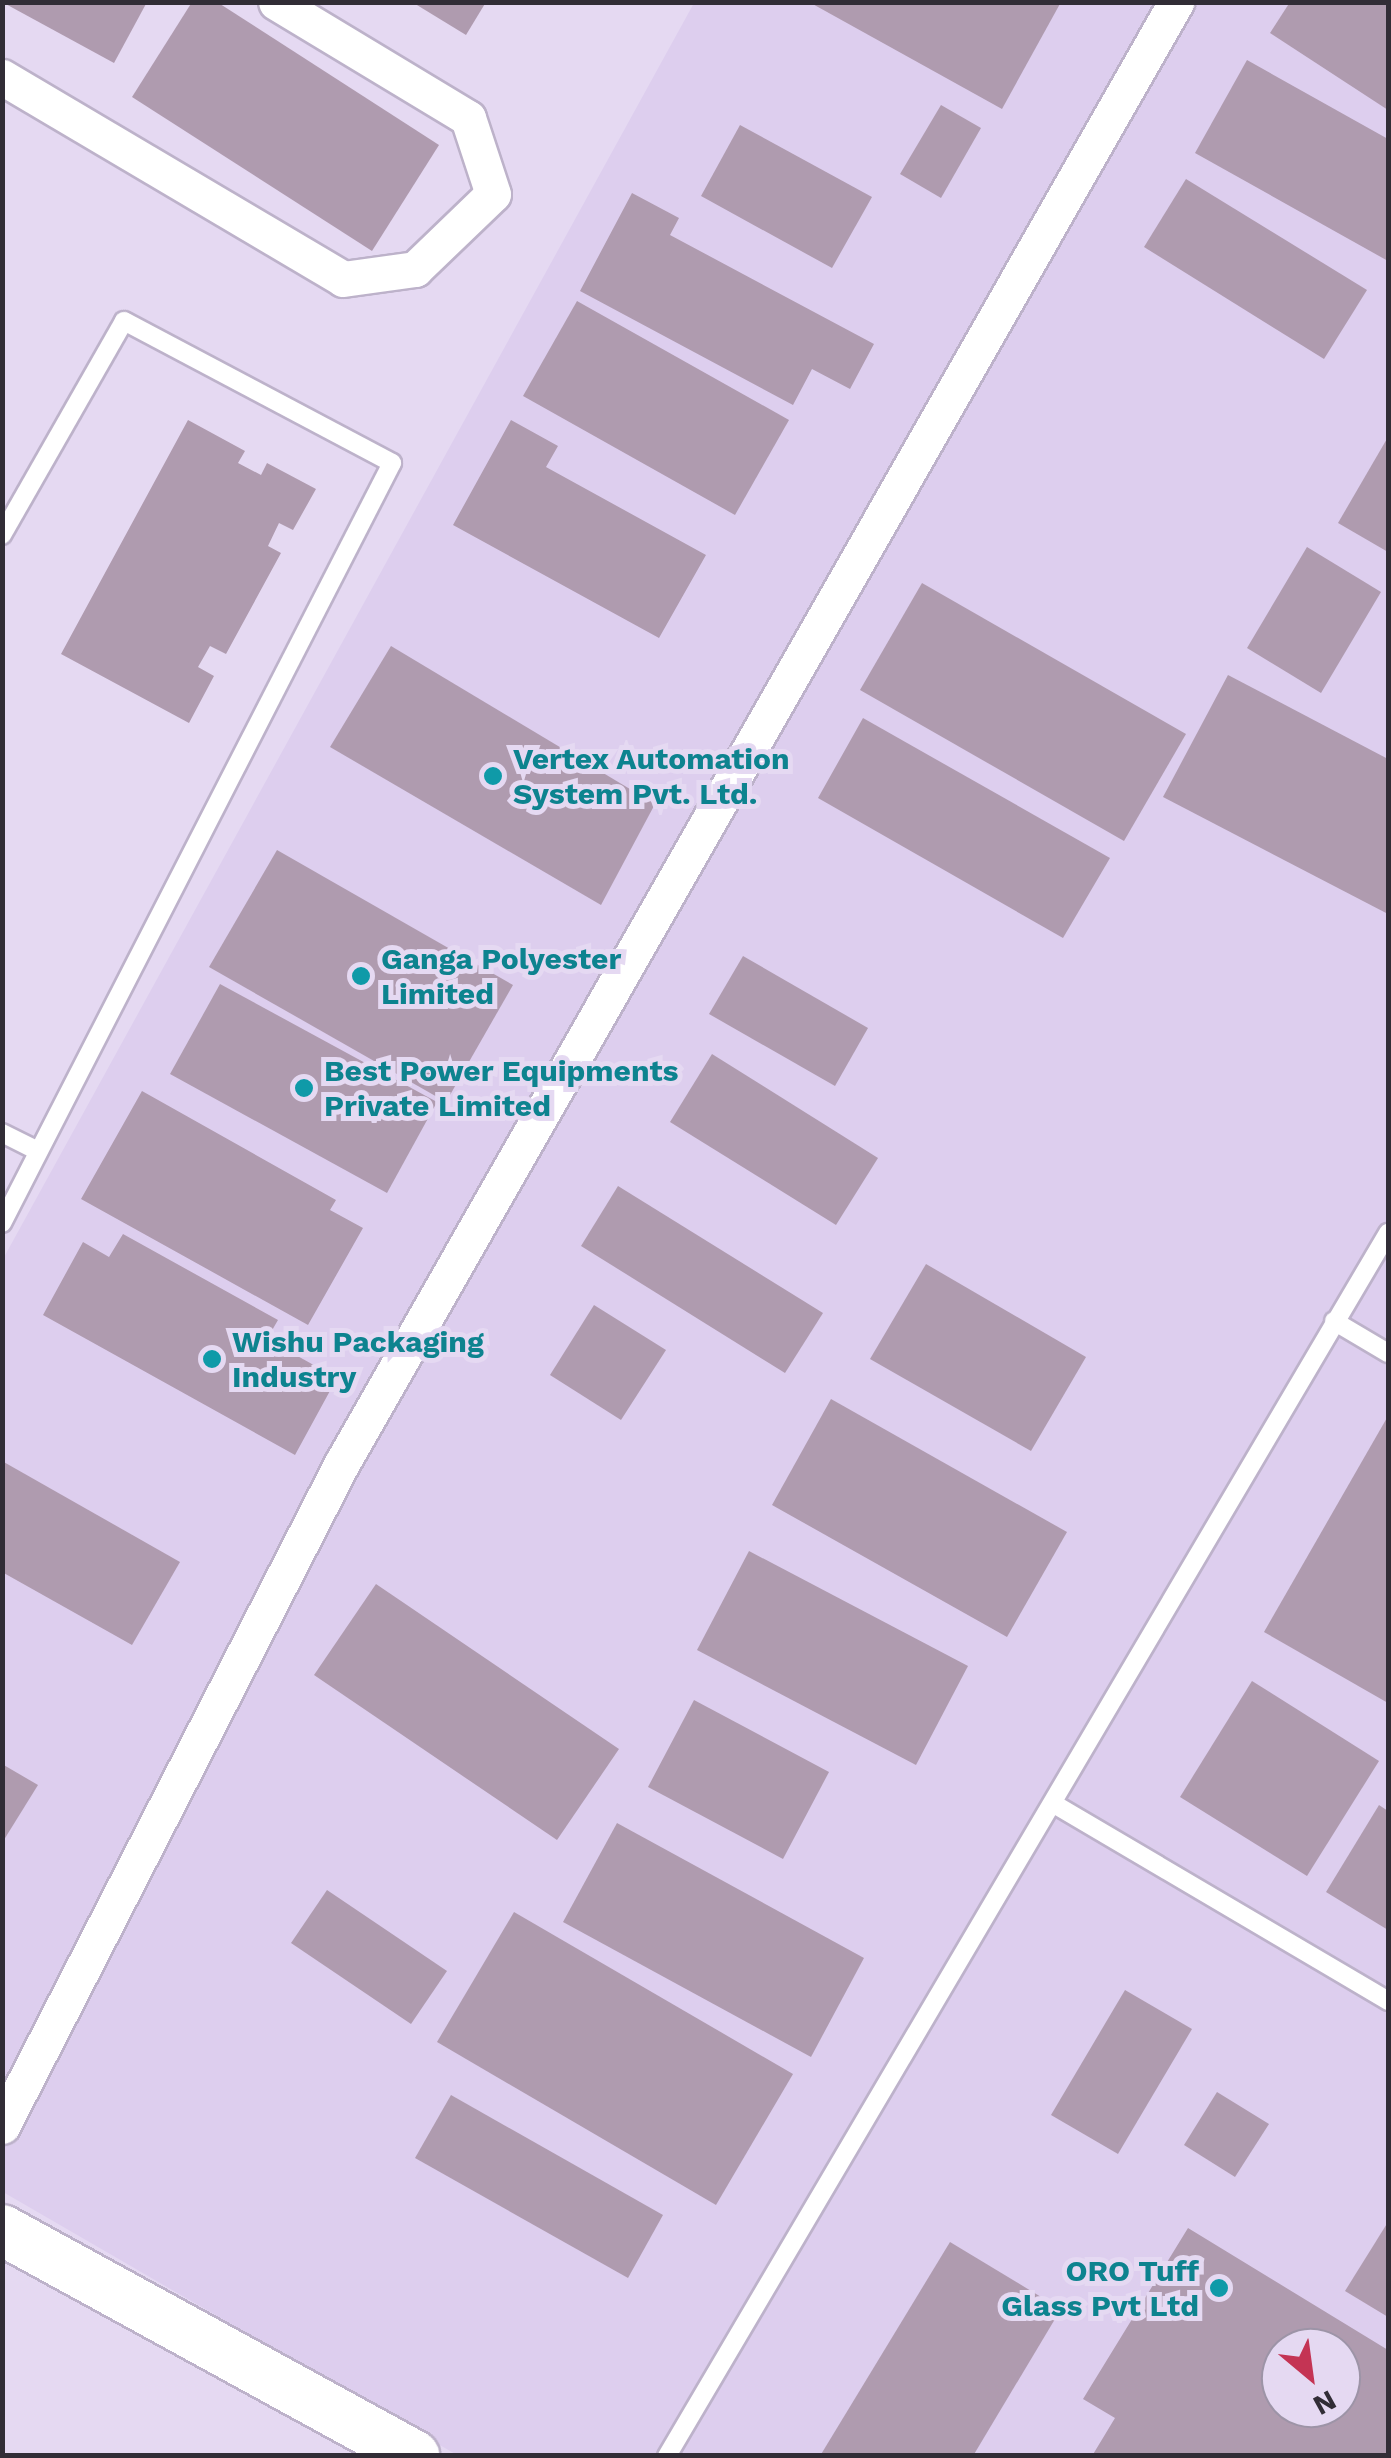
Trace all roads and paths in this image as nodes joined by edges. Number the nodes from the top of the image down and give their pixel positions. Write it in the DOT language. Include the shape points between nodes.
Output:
graph roads {
  1 [pos="276,2"];
  2 [pos="1176,2"];
  3 [pos="2,76"];
  4 [pos="2,534"];
  5 [pos="2,1133"];
  6 [pos="38,1151"];
  7 [pos="2,1224"];
  8 [pos="1388,1233"];
  9 [pos="1334,1320"];
  10 [pos="1388,1353"];
  11 [pos="1054,1804"];
  12 [pos="1388,2001"];
  13 [pos="2,2126"];
  14 [pos="2,2230"];
  15 [pos="414,2456"];
  16 [pos="667,2456"];
  1 -- 3 [label="street" via="468,118 493,194 415,269 342,280"];
  2 -- 13 [label="street" via="341,1465"];
  4 -- 6 [label="lane" via="124,322 392,463"];
  5 -- 6 [label="lane"];
  6 -- 7 [label="lane"];
  8 -- 9 [label="lane"];
  9 -- 10 [label="lane"];
  9 -- 11 [label="lane"];
  11 -- 12 [label="lane"];
  11 -- 16 [label="lane"];
  14 -- 15 [label="main road"];
}
